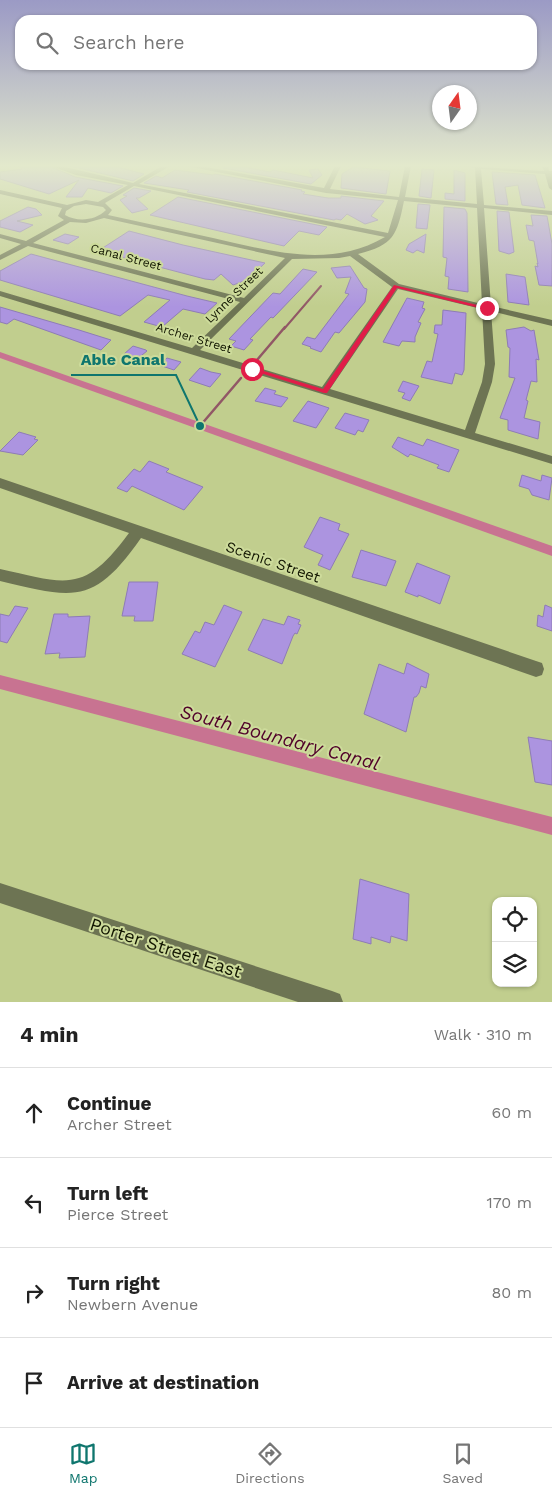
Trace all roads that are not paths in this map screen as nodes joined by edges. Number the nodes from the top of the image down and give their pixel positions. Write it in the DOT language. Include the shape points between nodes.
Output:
graph roads {
  1 [pos="63,213"];
  2 [pos="107,213"];
  3 [pos="274,213"];
  4 [pos="398,213"];
  5 [pos="481,213"];
  6 [pos="104,216"];
  7 [pos="69,220"];
  8 [pos="0,236"];
  9 [pos="391,236"];
  10 [pos="27,243"];
  11 [pos="353,254"];
  12 [pos="290,257"];
  13 [pos="0,258"];
  14 [pos="396,286"];
  15 [pos="0,293"];
  16 [pos="247,301"];
  17 [pos="487,308"];
  18 [pos="552,323"];
  19 [pos="194,352"];
  20 [pos="324,391"];
  21 [pos="470,435"];
  22 [pos="552,460"];
  23 [pos="0,483"];
  24 [pos="138,532"];
  25 [pos="0,575"];
  26 [pos="536,669"];
  27 [pos="0,893"];
  28 [pos="332,1002"];
  1 -- 7 [label="street" via="62,216"];
  2 -- 6 [label="street"];
  3 -- 9 [label="street"];
  4 -- 9 [label="street"];
  5 -- 17 [label="street"];
  6 -- 7 [label="street"];
  6 -- 12 [label="street"];
  7 -- 10 [label="street"];
  8 -- 10 [label="street, Canal Street"];
  9 -- 11 [label="street" via="376,246"];
  10 -- 13 [label="street"];
  10 -- 16 [label="street, Canal Street"];
  11 -- 12 [label="street"];
  11 -- 14 [label="street"];
  12 -- 16 [label="street, Lynne Street"];
  14 -- 17 [label="street"];
  14 -- 20 [label="street"];
  15 -- 19 [label="street, Archer Street"];
  16 -- 19 [label="street, Lynne Street"];
  17 -- 18 [label="street"];
  17 -- 21 [label="street" via="488,373"];
  19 -- 20 [label="street, Archer Street"];
  20 -- 21 [label="street, Archer Street"];
  21 -- 22 [label="street, Archer Street"];
  23 -- 24 [label="street, Scenic Street"];
  24 -- 25 [label="street" via="104,574 74,588 59,588"];
  24 -- 26 [label="street, Scenic Street"];
  27 -- 28 [label="street, Porter Street East"];
}
